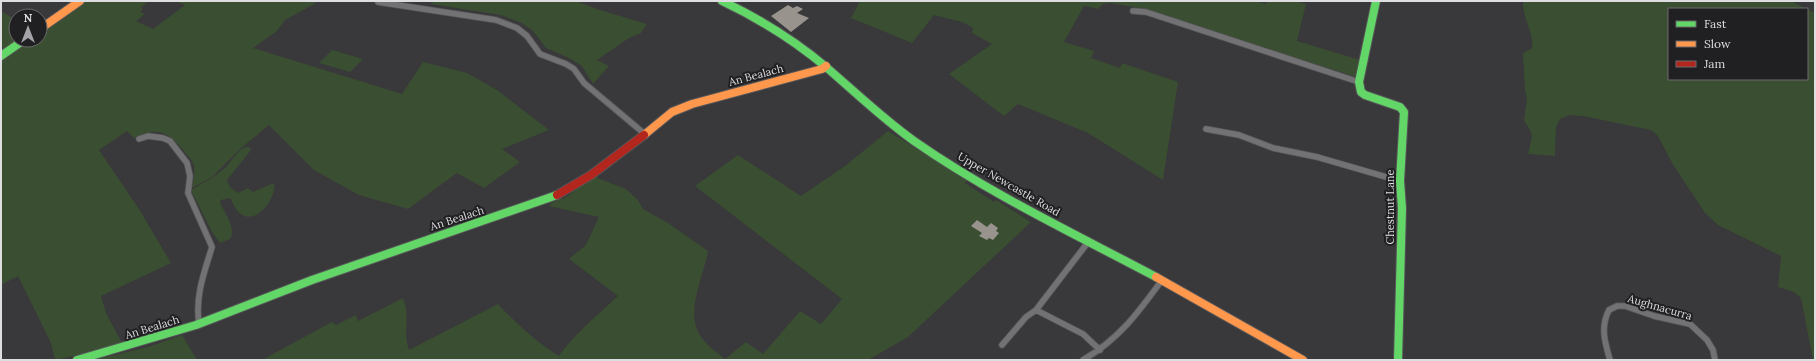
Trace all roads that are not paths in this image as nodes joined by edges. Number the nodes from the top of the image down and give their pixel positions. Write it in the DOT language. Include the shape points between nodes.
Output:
graph roads {
  1 [pos="722,1"];
  2 [pos="1376,1"];
  3 [pos="75,2"];
  4 [pos="378,2"];
  5 [pos="1133,11"];
  6 [pos="48,23"];
  7 [pos="12,48"];
  8 [pos="1,56"];
  9 [pos="826,66"];
  10 [pos="1359,82"];
  11 [pos="1206,129"];
  12 [pos="646,134"];
  13 [pos="139,139"];
  14 [pos="1400,181"];
  15 [pos="1089,241"];
  16 [pos="1162,280"];
  17 [pos="1036,310"];
  18 [pos="199,324"];
  19 [pos="1002,345"];
  20 [pos="1100,350"];
  21 [pos="77,360"];
  22 [pos="1083,360"];
  23 [pos="1303,360"];
  24 [pos="1398,360"];
  25 [pos="1610,360"];
  26 [pos="1715,360"];
  1 -- 9 [label="street, Upper Newcastle Road" via="772,26"];
  2 -- 10 [label="street"];
  3 -- 6 [label="street"];
  4 -- 12 [label="street" via="496,20 512,25 527,36 540,54 574,69 584,83"];
  5 -- 10 [label="street" via="1146,12"];
  7 -- 8 [label="street"];
  9 -- 12 [label="street, An Bealach" via="684,106 672,112"];
  9 -- 15 [label="street, Upper Newcastle Road" via="887,121 916,142 1002,194"];
  10 -- 14 [label="street, Chestnut Lane" via="1361,92 1365,95 1400,107 1404,112"];
  11 -- 14 [label="street" via="1239,135 1273,148 1318,157"];
  12 -- 18 [label="street, An Bealach" via="571,188 551,198 312,280"];
  13 -- 18 [label="street" via="148,136 170,141 189,167 188,193 212,246 199,289"];
  14 -- 24 [label="street, Chestnut Lane" via="1402,208"];
  15 -- 16 [label="street, Upper Newcastle Road"];
  15 -- 17 [label="street"];
  16 -- 20 [label="street" via="1130,325"];
  16 -- 23 [label="street, Upper Newcastle Road" via="1241,322"];
  17 -- 19 [label="street" via="1026,317"];
  17 -- 20 [label="street" via="1083,334"];
  18 -- 21 [label="street, An Bealach"];
  20 -- 22 [label="street"];
  25 -- 26 [label="street, Aughnacurra" via="1603,320 1609,310 1620,306 1690,324 1707,340"];
}
